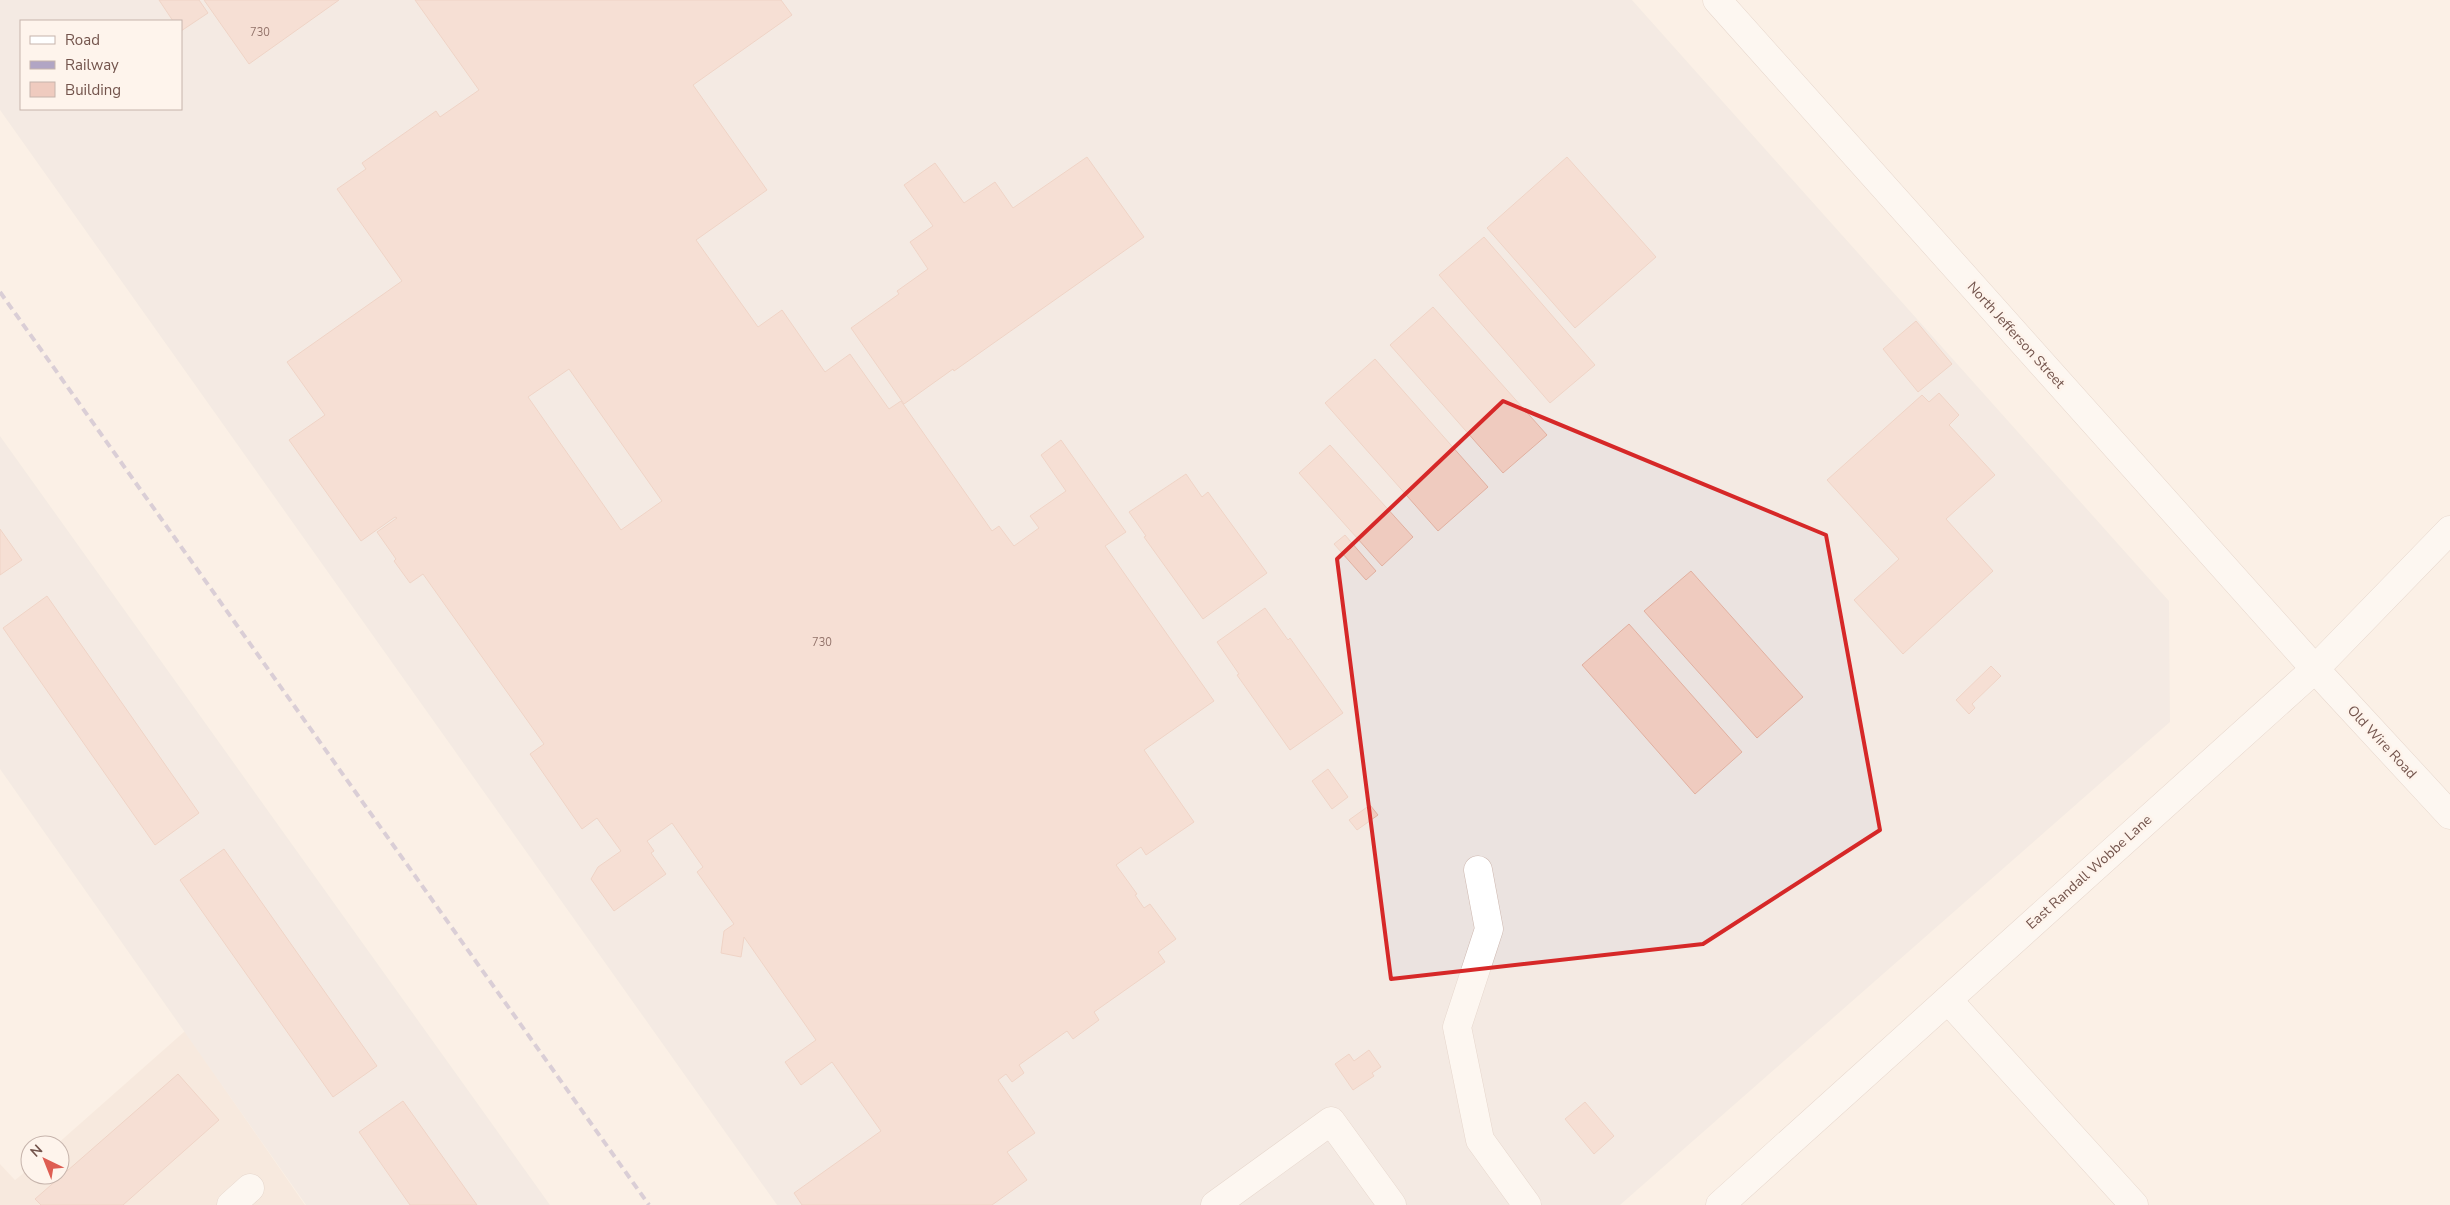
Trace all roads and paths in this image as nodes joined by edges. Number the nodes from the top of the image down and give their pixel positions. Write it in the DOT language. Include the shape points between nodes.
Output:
graph roads {
  1 [pos="1717,0"];
  2 [pos="2450,530"];
  3 [pos="2315,669"];
  4 [pos="2450,815"];
  5 [pos="1478,870"];
  6 [pos="1948,1000"];
  7 [pos="1215,1205"];
  8 [pos="1392,1205"];
  9 [pos="1527,1205"];
  10 [pos="1720,1205"];
  11 [pos="2134,1205"];
  1 -- 3 [label="street, North Jefferson Street"];
  2 -- 3 [label="street, East Randall Wobbe Lane"];
  3 -- 4 [label="street, Old Wire Road"];
  3 -- 6 [label="street, East Randall Wobbe Lane"];
  5 -- 9 [label="street" via="1489,929 1457,1027 1480,1140"];
  6 -- 10 [label="street, East Randall Wobbe Lane"];
  6 -- 11 [label="street"];
  7 -- 8 [label="street" via="1331,1121"];
}
